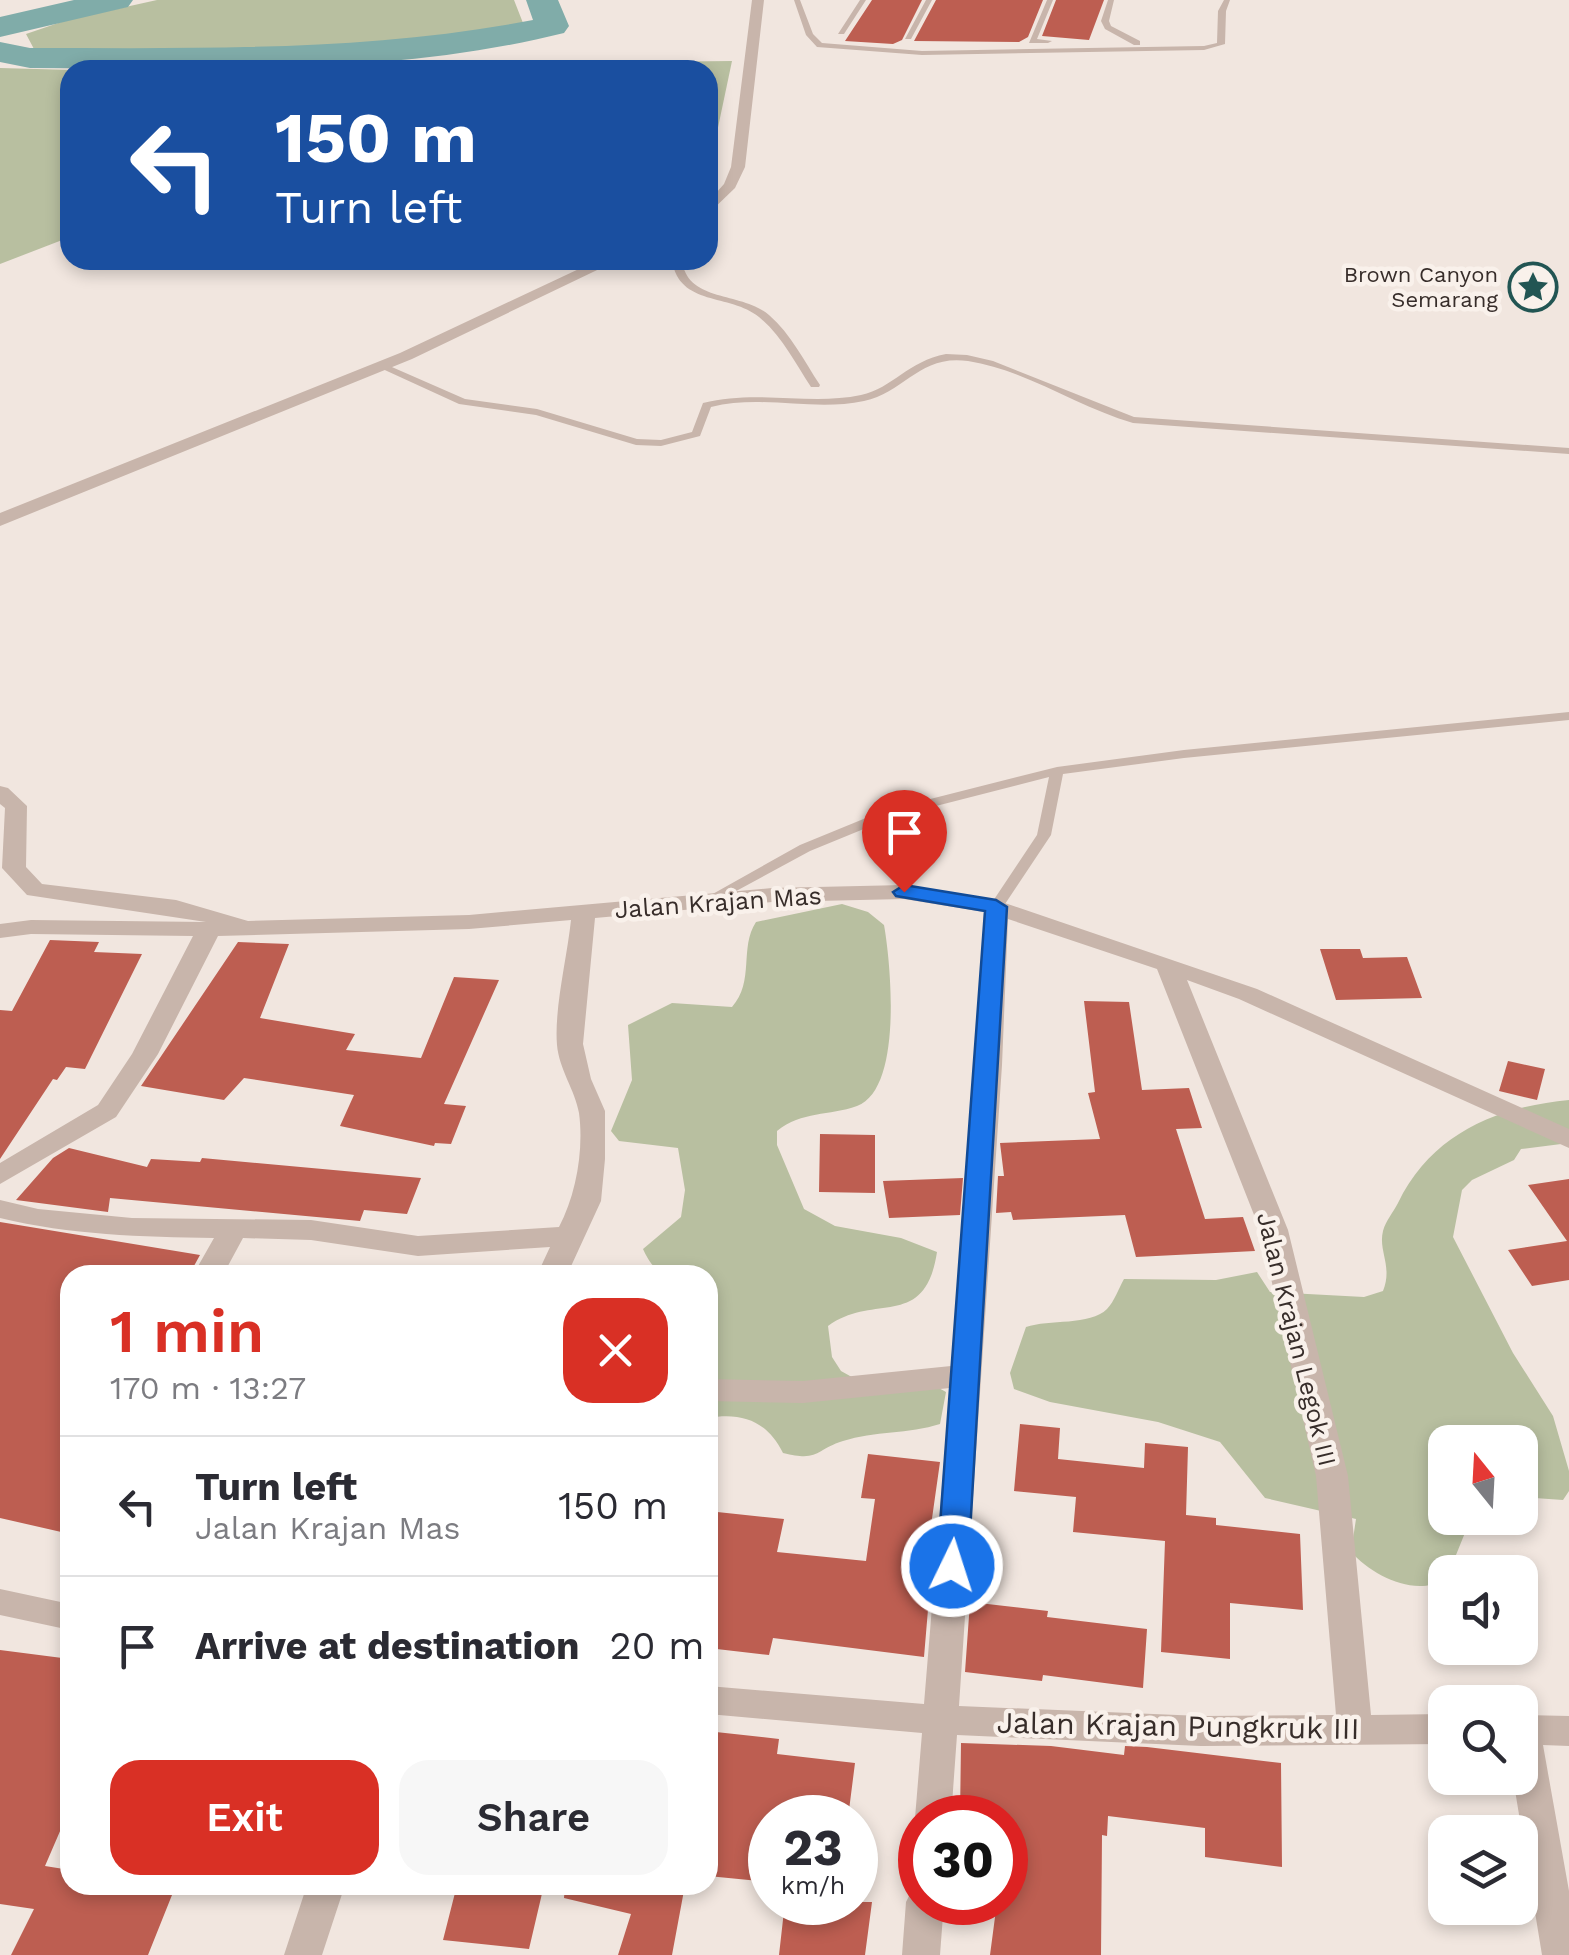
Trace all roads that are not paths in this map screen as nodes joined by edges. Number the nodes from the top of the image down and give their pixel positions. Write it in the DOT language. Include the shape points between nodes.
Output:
graph roads {
  1 [pos="758,0"];
  2 [pos="797,0"];
  3 [pos="862,0"];
  4 [pos="929,0"];
  5 [pos="1050,0"];
  6 [pos="1112,0"];
  7 [pos="1227,0"];
  8 [pos="842,32"];
  9 [pos="908,36"];
  10 [pos="1137,43"];
  11 [pos="1156,50"];
  12 [pos="718,199"];
  13 [pos="588,270"];
  14 [pos="676,270"];
  15 [pos="381,366"];
  16 [pos="815,385"];
  17 [pos="1569,450"];
  18 [pos="0,520"];
  19 [pos="1569,716"];
  20 [pos="1057,771"];
  21 [pos="0,793"];
  22 [pos="705,902"];
  23 [pos="996,907"];
  24 [pos="584,912"];
  25 [pos="251,928"];
  26 [pos="208,929"];
  27 [pos="0,930"];
  28 [pos="1168,964"];
  29 [pos="1569,1139"];
  30 [pos="0,1175"];
  31 [pos="0,1210"];
  32 [pos="234,1228"];
  33 [pos="569,1236"];
  34 [pos="214,1265"];
  35 [pos="556,1265"];
  36 [pos="966,1375"];
  37 [pos="718,1390"];
  38 [pos="0,1602"];
  39 [pos="60,1615"];
  40 [pos="718,1701"];
  41 [pos="927,1718"];
  42 [pos="1428,1729"];
  43 [pos="1355,1730"];
  44 [pos="1538,1730"];
  45 [pos="1569,1731"];
  46 [pos="932,1795"];
  47 [pos="1533,1795"];
  48 [pos="323,1895"];
  49 [pos="923,1925"];
  50 [pos="303,1955"];
  51 [pos="920,1955"];
  52 [pos="1561,1955"];
  1 -- 12 [label="street" via="738,168"];
  2 -- 11 [label="lane" via="810,34 820,45 839,49"];
  3 -- 8 [label="lane"];
  4 -- 9 [label="lane"];
  5 -- 10 [label="lane" via="1032,41"];
  6 -- 10 [label="lane" via="1104,21"];
  7 -- 11 [label="lane" via="1221,44"];
  10 -- 11 [label="lane"];
  13 -- 15 [label="street"];
  14 -- 16 [label="lane" via="684,285 755,310"];
  15 -- 17 [label="lane" via="463,402 537,412 636,442 696,434 707,405 722,400 858,399 878,394 914,366 947,357 998,366 1133,420"];
  15 -- 18 [label="street"];
  19 -- 20 [label="lane"];
  20 -- 22 [label="lane" via="888,814 805,848"];
  20 -- 23 [label="lane" via="1044,836"];
  21 -- 25 [label="street" via="16,806 14,868 35,890 208,912"];
  22 -- 23 [label="street, Jalan Krajan Mas" via="904,892"];
  22 -- 24 [label="street, Jalan Krajan Mas"];
  23 -- 28 [label="street, Jalan Krajan Mas"];
  23 -- 36 [label="street"];
  24 -- 25 [label="street, Jalan Krajan Mas"];
  24 -- 33 [label="street" via="570,1044 592,1111 591,1158 587,1202"];
  25 -- 26 [label="street, Jalan Krajan Mas"];
  26 -- 27 [label="street, Jalan Krajan Mas"];
  26 -- 30 [label="street" via="146,1054 107,1111"];
  28 -- 29 [label="street, Jalan Krajan Mas"];
  28 -- 43 [label="street, Jalan Krajan Legok III" via="1274,1230 1332,1476"];
  31 -- 32 [label="street" via="132,1227"];
  32 -- 33 [label="street" via="311,1230 418,1246"];
  32 -- 34 [label="street"];
  33 -- 35 [label="street"];
  36 -- 37 [label="street" via="803,1392"];
  36 -- 41 [label="street"];
  38 -- 39 [label="street"];
  40 -- 41 [label="street, Jalan Krajan Pungkruk III"];
  41 -- 43 [label="street, Jalan Krajan Pungkruk III" via="1201,1731"];
  41 -- 46 [label="street"];
  42 -- 43 [label="street, Jalan Krajan Pungkruk III"];
  44 -- 45 [label="street"];
  47 -- 52 [label="street"];
  48 -- 50 [label="street"];
  49 -- 51 [label="street"];
}
